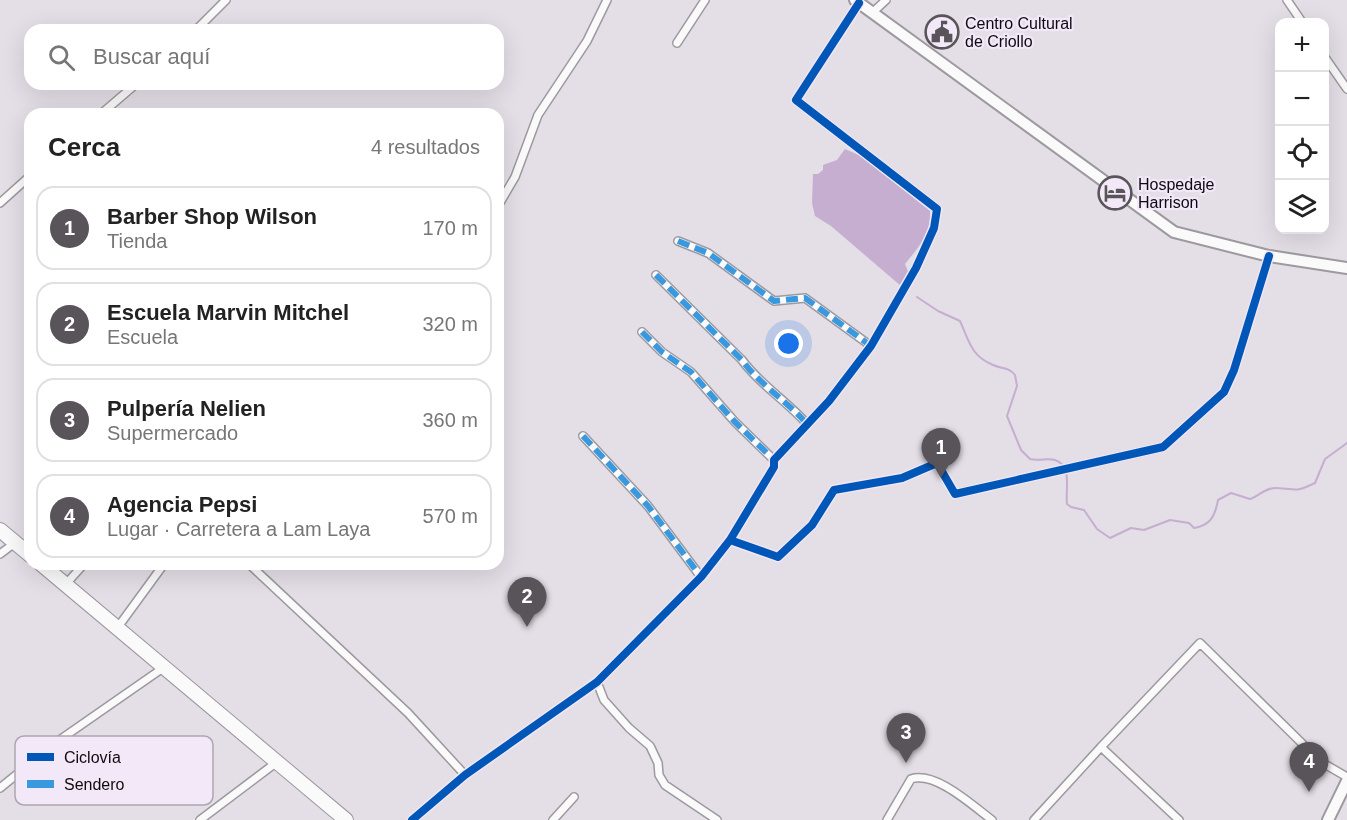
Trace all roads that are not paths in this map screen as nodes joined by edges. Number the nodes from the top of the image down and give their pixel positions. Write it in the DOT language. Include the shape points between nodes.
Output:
graph roads {
  1 [pos="226,0"];
  2 [pos="607,0"];
  3 [pos="705,0"];
  4 [pos="886,0"];
  5 [pos="1287,0"];
  6 [pos="857,1"];
  7 [pos="872,13"];
  8 [pos="1299,18"];
  9 [pos="202,24"];
  10 [pos="677,44"];
  11 [pos="1329,63"];
  12 [pos="1346,88"];
  13 [pos="129,90"];
  14 [pos="108,108"];
  15 [pos="24,181"];
  16 [pos="504,196"];
  17 [pos="0,203"];
  18 [pos="678,241"];
  19 [pos="1269,256"];
  20 [pos="1347,268"];
  21 [pos="656,275"];
  22 [pos="642,332"];
  23 [pos="871,346"];
  24 [pos="807,424"];
  25 [pos="584,436"];
  26 [pos="774,459"];
  27 [pos="0,530"];
  28 [pos="730,540"];
  29 [pos="16,542"];
  30 [pos="24,549"];
  31 [pos="0,554"];
  32 [pos="48,570"];
  33 [pos="79,570"];
  34 [pos="160,570"];
  35 [pos="255,570"];
  36 [pos="701,577"];
  37 [pos="65,585"];
  38 [pos="117,627"];
  39 [pos="163,668"];
  40 [pos="597,682"];
  41 [pos="64,736"];
  42 [pos="1101,747"];
  43 [pos="277,762"];
  44 [pos="465,775"];
  45 [pos="15,776"];
  46 [pos="1347,779"];
  47 [pos="0,788"];
  48 [pos="574,797"];
  49 [pos="200,820"];
  50 [pos="346,820"];
  51 [pos="412,820"];
  52 [pos="553,820"];
  53 [pos="717,820"];
  54 [pos="887,820"];
  55 [pos="992,820"];
  56 [pos="1034,820"];
  57 [pos="1179,820"];
  58 [pos="1328,820"];
  1 -- 9 [label="street"];
  2 -- 16 [label="street" via="587,41 538,115"];
  3 -- 10 [label="street"];
  4 -- 7 [label="street"];
  5 -- 8 [label="street"];
  6 -- 7 [label="street"];
  6 -- 23 [label="street" via="796,100 937,209 934,228 916,268"];
  7 -- 19 [label="street" via="1174,232"];
  11 -- 12 [label="street"];
  13 -- 14 [label="street"];
  15 -- 17 [label="street"];
  18 -- 23 [label="street" via="708,253 774,301 805,298"];
  19 -- 20 [label="street"];
  19 -- 28 [label="street" via="1224,392 1162,447 955,494 937,463 902,478 834,490 812,525 778,557"];
  21 -- 24 [label="street" via="750,372"];
  22 -- 26 [label="street" via="691,372"];
  23 -- 24 [label="street"];
  24 -- 26 [label="street"];
  25 -- 36 [label="street" via="648,506"];
  26 -- 28 [label="street" via="774,467"];
  27 -- 29 [label="highway"];
  28 -- 36 [label="street"];
  29 -- 30 [label="highway"];
  29 -- 31 [label="street"];
  32 -- 37 [label="highway"];
  33 -- 37 [label="street"];
  34 -- 38 [label="street"];
  35 -- 44 [label="street" via="408,713"];
  36 -- 40 [label="street"];
  37 -- 38 [label="highway"];
  38 -- 39 [label="highway"];
  39 -- 41 [label="street"];
  39 -- 43 [label="highway"];
  40 -- 44 [label="street"];
  40 -- 53 [label="street" via="604,700 650,746 665,784"];
  42 -- 46 [label="street" via="1200,643 1321,762"];
  42 -- 56 [label="street"];
  42 -- 57 [label="street"];
  43 -- 49 [label="street"];
  43 -- 50 [label="highway"];
  44 -- 51 [label="street"];
  45 -- 47 [label="street"];
  46 -- 58 [label="street"];
  48 -- 52 [label="street"];
  54 -- 55 [label="street" via="911,779 918,776 955,792"];
}
